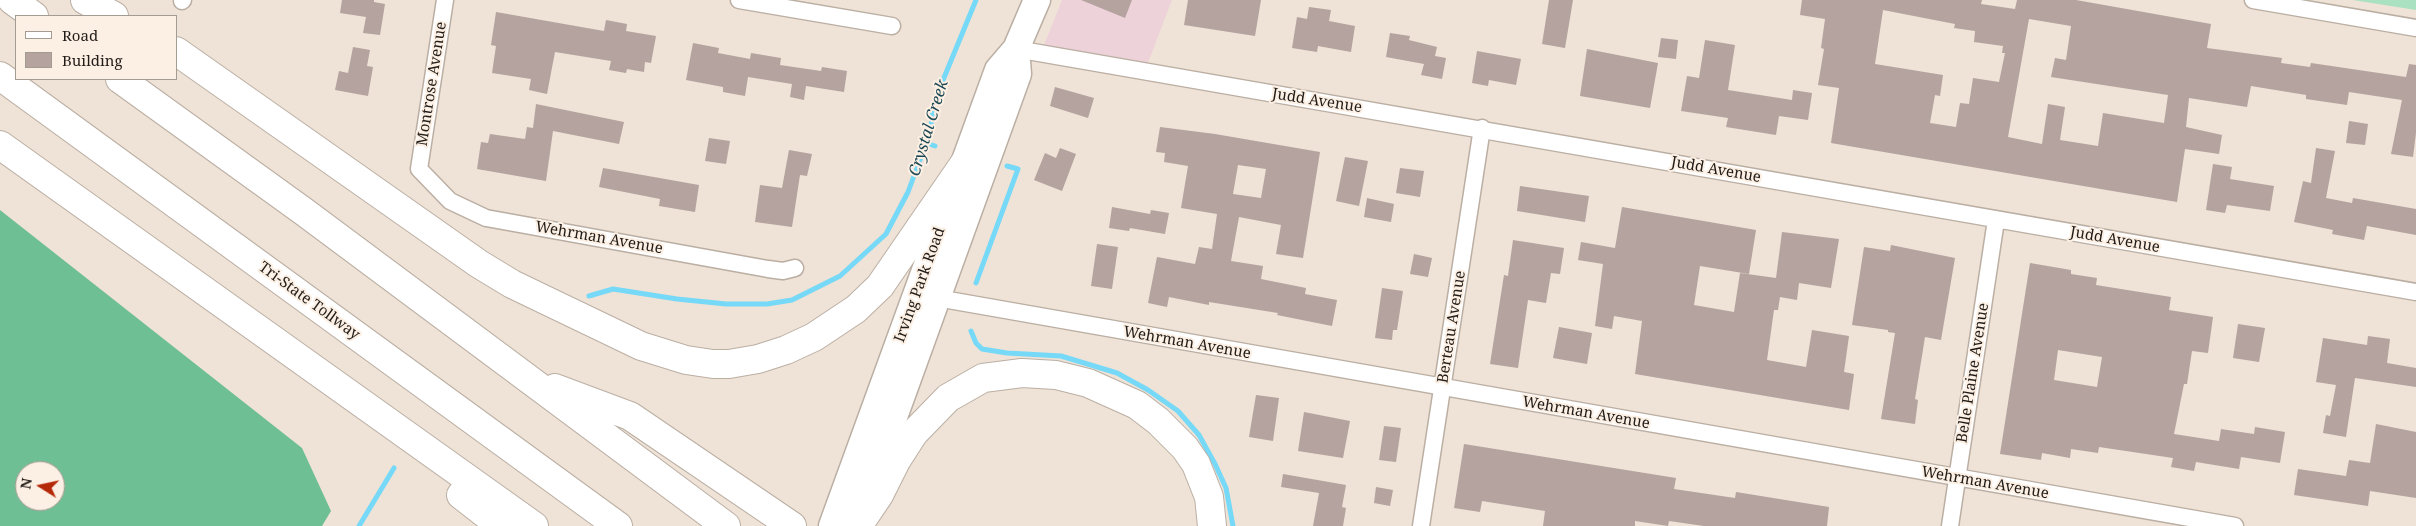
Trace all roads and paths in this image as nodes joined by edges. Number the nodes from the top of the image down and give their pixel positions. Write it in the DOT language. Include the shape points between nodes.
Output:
graph roads {
  1 [pos="12,0"];
  2 [pos="85,0"];
  3 [pos="445,0"];
  4 [pos="740,0"];
  5 [pos="1037,0"];
  6 [pos="2253,0"];
  7 [pos="33,15"];
  8 [pos="112,15"];
  9 [pos="892,26"];
  10 [pos="2416,28"];
  11 [pos="1016,49"];
  12 [pos="178,52"];
  13 [pos="0,76"];
  14 [pos="121,80"];
  15 [pos="1482,128"];
  16 [pos="0,145"];
  17 [pos="966,160"];
  18 [pos="419,169"];
  19 [pos="1996,220"];
  20 [pos="795,268"];
  21 [pos="197,288"];
  22 [pos="2416,292"];
  23 [pos="937,298"];
  24 [pos="523,376"];
  25 [pos="1442,389"];
  26 [pos="1957,478"];
  27 [pos="501,526"];
  28 [pos="534,526"];
  29 [pos="618,526"];
  30 [pos="726,526"];
  31 [pos="792,526"];
  32 [pos="832,526"];
  33 [pos="856,526"];
  34 [pos="1212,526"];
  35 [pos="1421,526"];
  36 [pos="1950,526"];
  37 [pos="2235,526"];
  1 -- 7 [label="highway"];
  2 -- 8 [label="highway"];
  3 -- 18 [label="street, Montrose Avenue"];
  4 -- 9 [label="street"];
  5 -- 11 [label="main road, Irving Park Road"];
  6 -- 10 [label="street"];
  11 -- 15 [label="street, Judd Avenue"];
  11 -- 17 [label="main road, Irving Park Road" via="998,70"];
  11 -- 23 [label="main road, Irving Park Road" via="1018,74"];
  12 -- 17 [label="highway" via="512,284 641,346 686,360 713,364 758,359 786,350 814,337 856,309 880,286"];
  13 -- 29 [label="highway, Tri-State Tollway"];
  14 -- 24 [label="highway"];
  15 -- 19 [label="street, Judd Avenue"];
  15 -- 25 [label="street, Berteau Avenue"];
  16 -- 21 [label="highway"];
  17 -- 32 [label="main road, Irving Park Road"];
  18 -- 20 [label="street, Wehrman Avenue" via="450,201 486,218 768,269 783,271"];
  19 -- 22 [label="street, Judd Avenue"];
  19 -- 26 [label="street, Belle Plaine Avenue"];
  21 -- 27 [label="highway" via="228,322"];
  21 -- 28 [label="highway"];
  23 -- 25 [label="street, Wehrman Avenue"];
  23 -- 33 [label="main road, Irving Park Road"];
  24 -- 30 [label="highway"];
  24 -- 31 [label="highway" via="630,416"];
  25 -- 26 [label="street, Wehrman Avenue"];
  25 -- 35 [label="street, Berteau Avenue"];
  26 -- 36 [label="street, Belle Plaine Avenue"];
  26 -- 37 [label="street, Wehrman Avenue"];
  33 -- 34 [label="highway" via="879,495 914,433 948,398 983,378 1022,373 1056,375 1088,383 1137,405 1158,421 1196,464 1209,497"];
}
